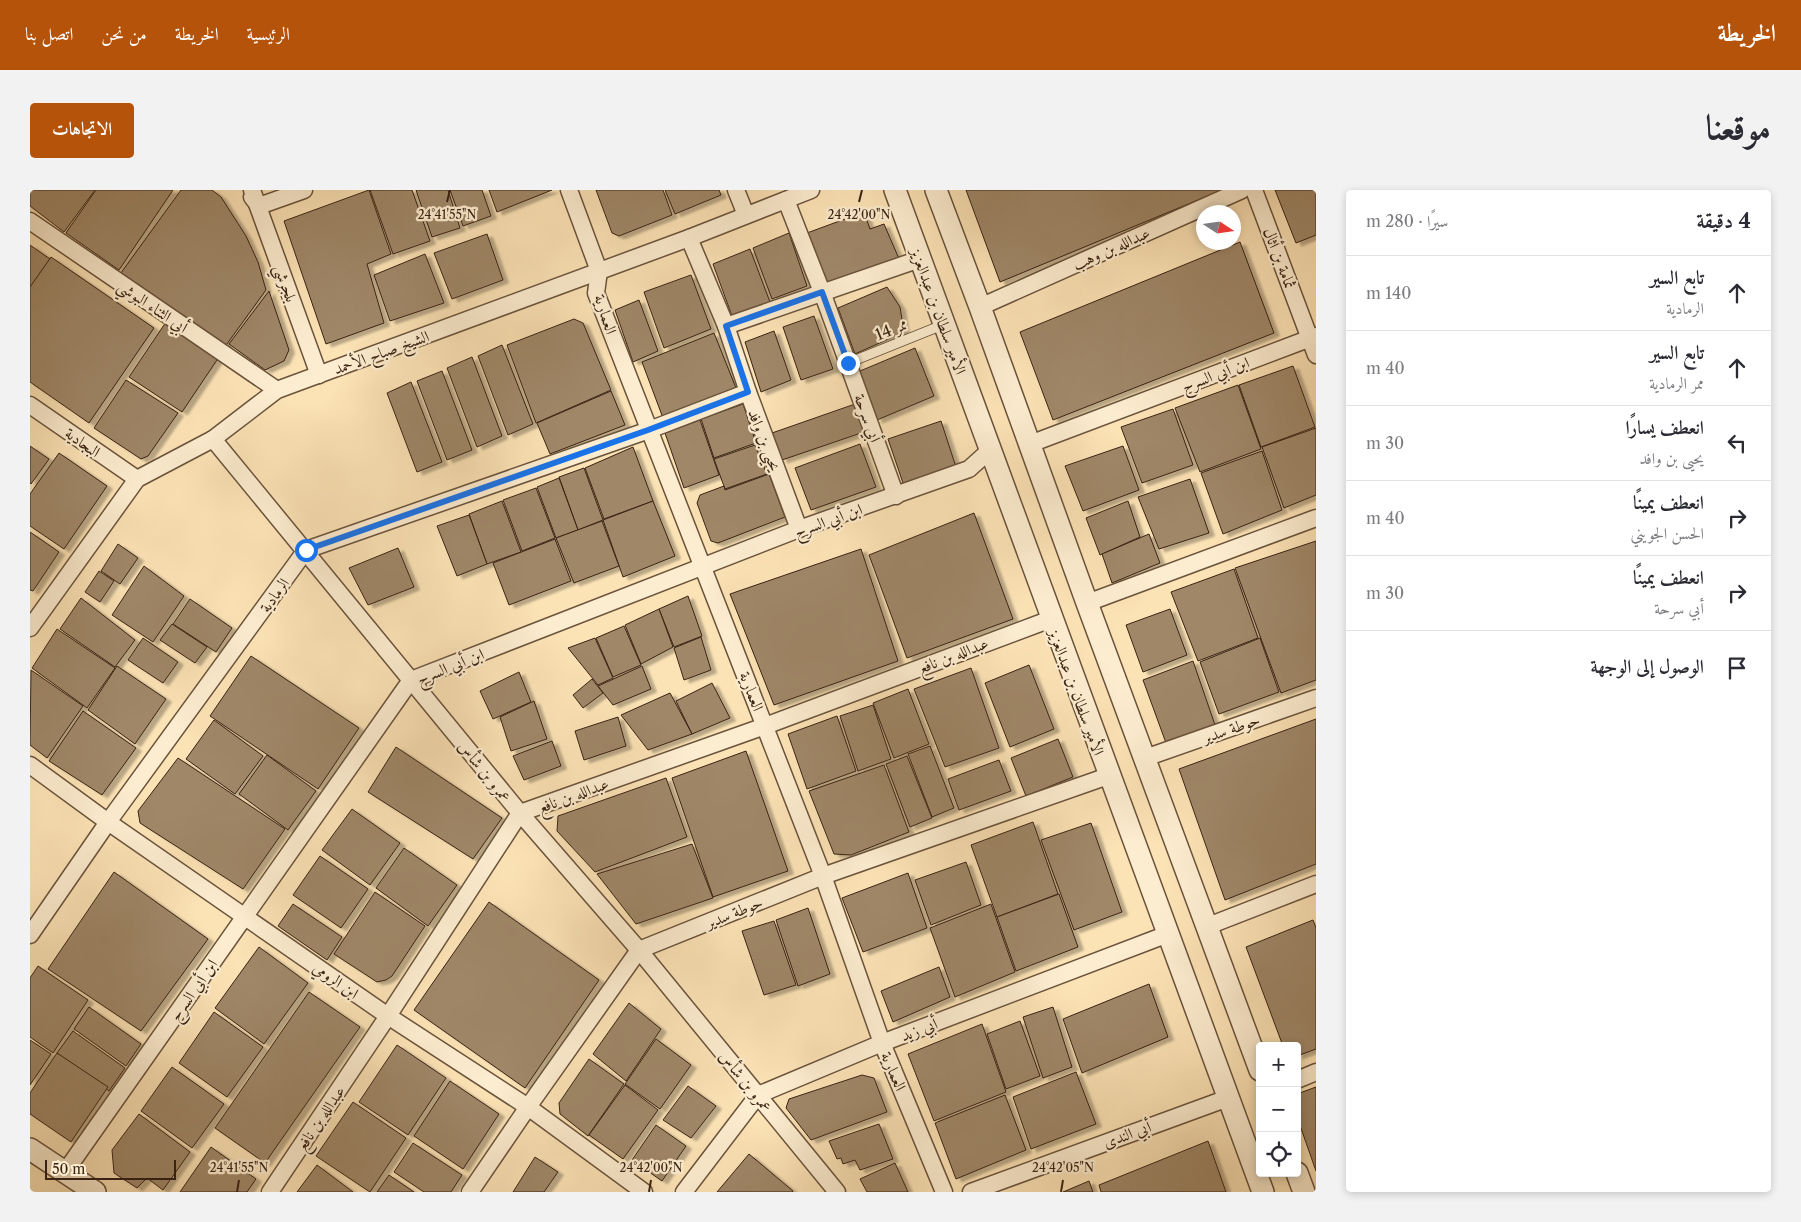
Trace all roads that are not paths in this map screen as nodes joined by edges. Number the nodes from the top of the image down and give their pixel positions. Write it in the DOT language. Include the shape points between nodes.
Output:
graph roads {
  1 [pos="245,190"];
  2 [pos="252,190"];
  3 [pos="304,190"];
  4 [pos="569,190"];
  5 [pos="736,190"];
  6 [pos="811,190"];
  7 [pos="894,190"];
  8 [pos="936,190"];
  9 [pos="1242,190"];
  10 [pos="1254,190"];
  11 [pos="786,200"];
  12 [pos="258,206"];
  13 [pos="746,215"];
  14 [pos="30,221"];
  15 [pos="689,238"];
  16 [pos="920,259"];
  17 [pos="599,271"];
  18 [pos="822,292"];
  19 [pos="980,307"];
  20 [pos="945,324"];
  21 [pos="726,326"];
  22 [pos="1313,337"];
  23 [pos="1316,355"];
  24 [pos="848,363"];
  25 [pos="319,375"];
  26 [pos="278,390"];
  27 [pos="748,392"];
  28 [pos="30,405"];
  29 [pos="648,430"];
  30 [pos="214,439"];
  31 [pos="1030,444"];
  32 [pos="990,451"];
  33 [pos="137,479"];
  34 [pos="896,496"];
  35 [pos="1316,518"];
  36 [pos="799,529"];
  37 [pos="306,550"];
  38 [pos="703,567"];
  39 [pos="1087,603"];
  40 [pos="1051,619"];
  41 [pos="30,628"];
  42 [pos="411,680"];
  43 [pos="1316,698"];
  44 [pos="765,726"];
  45 [pos="1145,758"];
  46 [pos="30,765"];
  47 [pos="1108,776"];
  48 [pos="520,813"];
  49 [pos="108,822"];
  50 [pos="823,876"];
  51 [pos="1316,884"];
  52 [pos="245,916"];
  53 [pos="1208,926"];
  54 [pos="1168,934"];
  55 [pos="30,935"];
  56 [pos="639,950"];
  57 [pos="388,1016"];
  58 [pos="882,1043"];
  59 [pos="1256,1059"];
  60 [pos="1316,1072"];
  61 [pos="1301,1078"];
  62 [pos="758,1095"];
  63 [pos="1228,1098"];
  64 [pos="528,1107"];
  65 [pos="30,1148"];
  66 [pos="65,1172"];
  67 [pos="1298,1177"];
  68 [pos="95,1192"];
  69 [pos="270,1192"];
  70 [pos="470,1192"];
  71 [pos="644,1192"];
  72 [pos="684,1192"];
  73 [pos="837,1192"];
  74 [pos="944,1192"];
  75 [pos="971,1192"];
  76 [pos="1263,1192"];
  77 [pos="1304,1192"];
  1 -- 12 [label="street"];
  2 -- 12 [label="street, بلجرشي"];
  3 -- 12 [label="street"];
  4 -- 17 [label="street, العمارية"];
  5 -- 13 [label="street"];
  6 -- 11 [label="street, الشيخ صباح الأحمد"];
  7 -- 16 [label="street, الأمير سلطان بن عبدالعزيز"];
  8 -- 19 [label="street"];
  9 -- 19 [label="street, عبدالله بن وهب"];
  10 -- 22 [label="street, ثمامة بن أثال"];
  11 -- 13 [label="street, الشيخ صباح الأحمد"];
  11 -- 18 [label="street, أبي سرحة"];
  12 -- 25 [label="street, بلجرشي"];
  13 -- 15 [label="street, الشيخ صباح الأحمد"];
  14 -- 26 [label="street, أبي الثناء البوشي"];
  15 -- 17 [label="street, الشيخ صباح الأحمد"];
  15 -- 21 [label="street, يحيى بن وافد"];
  16 -- 18 [label="street"];
  16 -- 20 [label="street, الأمير سلطان بن عبدالعزيز"];
  17 -- 25 [label="street, الشيخ صباح الأحمد"];
  17 -- 29 [label="street, العمارية" via="596,292"];
  18 -- 21 [label="street"];
  18 -- 24 [label="street, أبي سرحة"];
  19 -- 31 [label="street"];
  20 -- 24 [label="lane, ممر 14"];
  20 -- 32 [label="street, الأمير سلطان بن عبدالعزيز"];
  21 -- 27 [label="street, يحيى بن وافد"];
  22 -- 23 [label="street, ثمامة بن أثال"];
  22 -- 31 [label="street, ابن أبي السرح"];
  24 -- 34 [label="street, أبي سرحة"];
  25 -- 26 [label="street, الشيخ صباح الأحمد"];
  26 -- 30 [label="street, الشيخ صباح الأحمد"];
  27 -- 29 [label="street"];
  27 -- 36 [label="street, يحيى بن وافد"];
  28 -- 33 [label="street, البجادية"];
  29 -- 37 [label="street"];
  29 -- 38 [label="street, العمارية"];
  30 -- 33 [label="street, الشيخ صباح الأحمد"];
  30 -- 37 [label="street, عمرو بن شأس"];
  31 -- 39 [label="street"];
  32 -- 34 [label="street, ابن أبي السرح" via="969,469"];
  32 -- 40 [label="street, الأمير سلطان بن عبدالعزيز"];
  33 -- 41 [label="street, الشيخ صباح الأحمد"];
  34 -- 36 [label="street, ابن أبي السرح"];
  35 -- 39 [label="street"];
  36 -- 38 [label="street, ابن أبي السرح"];
  37 -- 42 [label="street, عمرو بن شأس"];
  37 -- 49 [label="street, الرمادية"];
  38 -- 42 [label="street, ابن أبي السرح"];
  38 -- 44 [label="street, العمارية"];
  39 -- 45 [label="street"];
  40 -- 44 [label="street, عبدالله بن نافع"];
  40 -- 47 [label="street, الأمير سلطان بن عبدالعزيز"];
  42 -- 48 [label="street, عمرو بن شأس"];
  42 -- 52 [label="street, ابن أبي السرح"];
  43 -- 45 [label="street, حوطة سدير"];
  44 -- 48 [label="street, عبدالله بن نافع"];
  44 -- 50 [label="street, العمارية"];
  45 -- 53 [label="street"];
  46 -- 49 [label="street, ابن الرومي"];
  47 -- 50 [label="street, حوطة سدير"];
  47 -- 54 [label="street, الأمير سلطان بن عبدالعزيز"];
  48 -- 56 [label="street, عمرو بن شأس"];
  48 -- 57 [label="street, عبدالله بن نافع"];
  49 -- 52 [label="street, ابن الرومي"];
  49 -- 55 [label="street, الرمادية"];
  50 -- 56 [label="street, حوطة سدير"];
  50 -- 58 [label="street, العمارية"];
  51 -- 53 [label="street"];
  52 -- 57 [label="street, ابن الرومي"];
  52 -- 66 [label="street, ابن أبي السرح"];
  53 -- 59 [label="street"];
  54 -- 58 [label="street, أبي زيد"];
  54 -- 63 [label="street, الأمير سلطان بن عبدالعزيز"];
  56 -- 62 [label="street, عمرو بن شأس"];
  56 -- 64 [label="street"];
  57 -- 64 [label="street, ابن الرومي"];
  57 -- 69 [label="street, عبدالله بن نافع"];
  58 -- 62 [label="street, أبي زيد"];
  58 -- 74 [label="street, العمارية"];
  60 -- 61 [label="street"];
  62 -- 72 [label="street, أبي زيد"];
  62 -- 73 [label="street, عمرو بن شأس"];
  63 -- 75 [label="street, أبي الندى"];
  63 -- 76 [label="street, الأمير سلطان بن عبدالعزيز"];
  64 -- 70 [label="street"];
  64 -- 71 [label="street, ابن الرومي"];
  65 -- 66 [label="street"];
  66 -- 68 [label="street"];
  67 -- 77 [label="street"];
}
